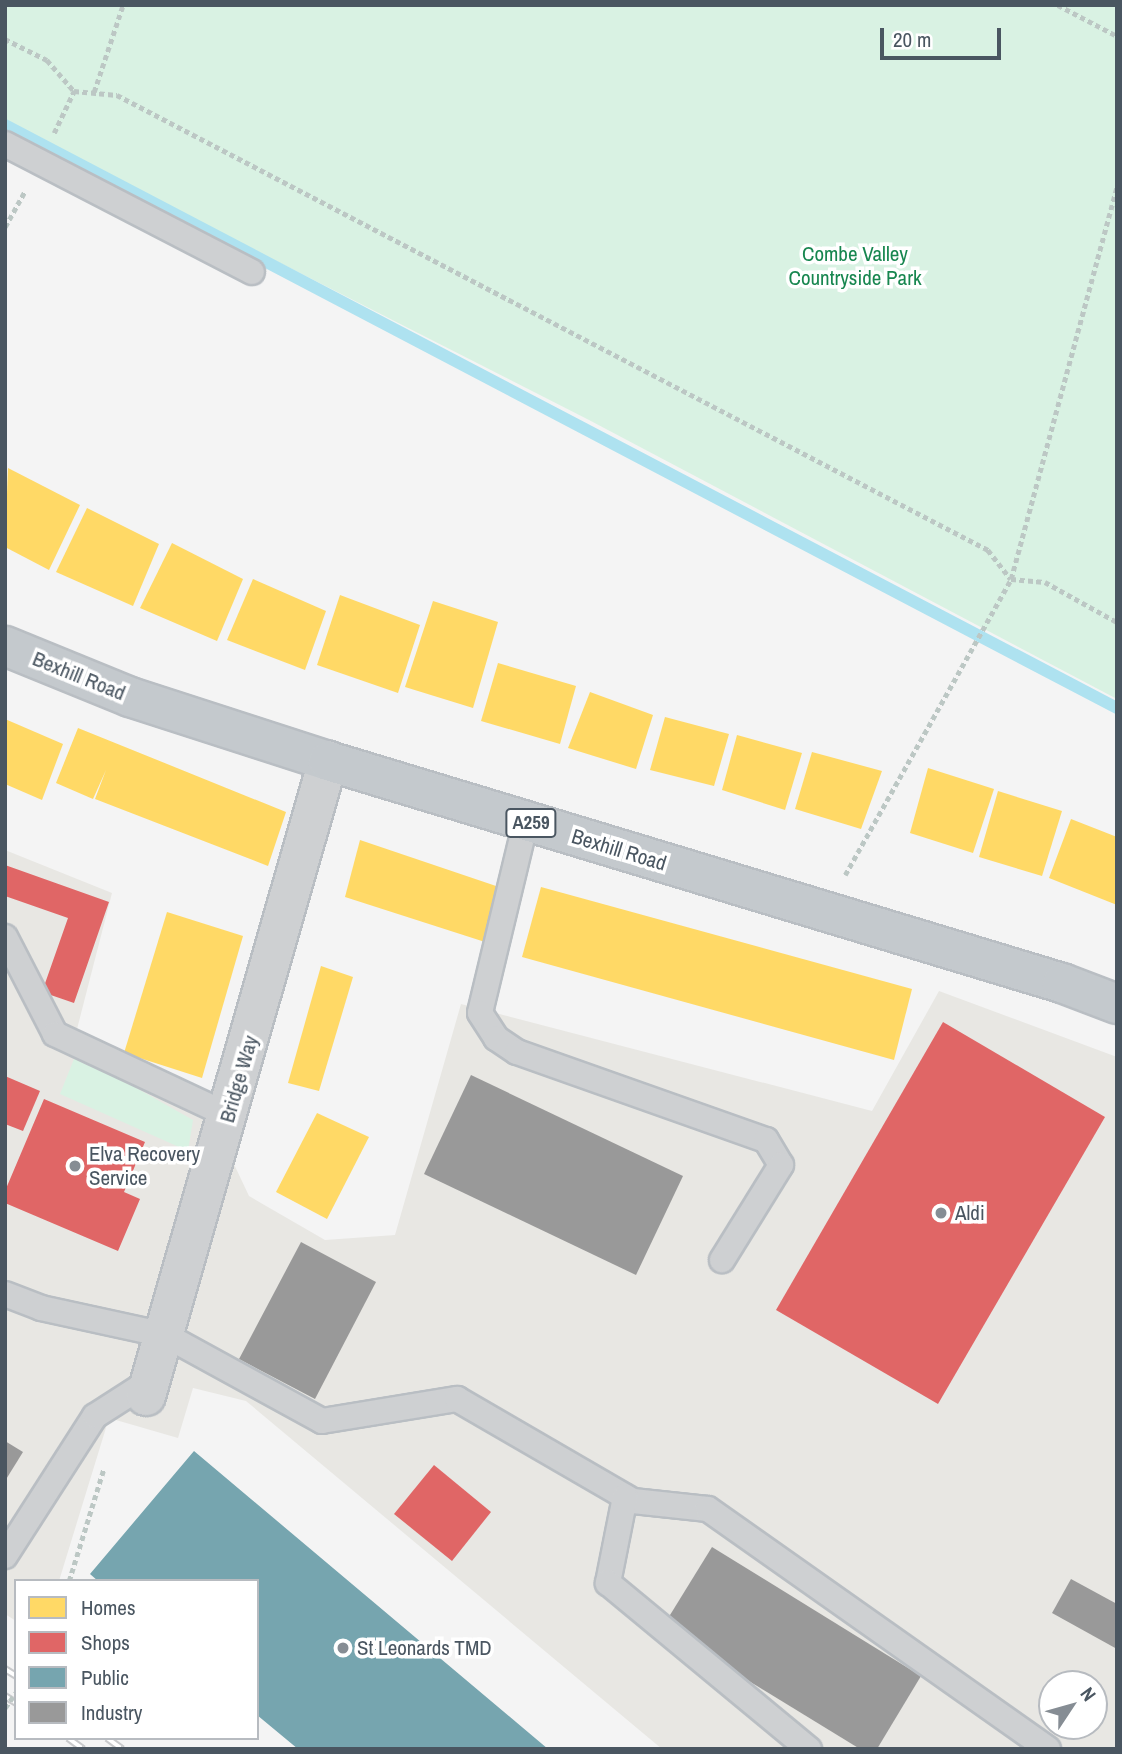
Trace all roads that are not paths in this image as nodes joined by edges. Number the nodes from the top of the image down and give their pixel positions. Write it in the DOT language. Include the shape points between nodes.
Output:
graph roads {
  1 [pos="5,144"];
  2 [pos="252,272"];
  3 [pos="5,646"];
  4 [pos="328,761"];
  5 [pos="526,821"];
  6 [pos="5,937"];
  7 [pos="1117,1004"];
  8 [pos="228,1115"];
  9 [pos="722,1260"];
  10 [pos="5,1294"];
  11 [pos="164,1335"];
  12 [pos="149,1388"];
  13 [pos="625,1497"];
  14 [pos="5,1556"];
  15 [pos="1021,1741"];
  16 [pos="809,1749"];
  17 [pos="1048,1749"];
  1 -- 2 [label="lane"];
  3 -- 4 [label="highway, Bexhill Road / A259" via="130,697"];
  4 -- 5 [label="highway, Bexhill Road / A259"];
  4 -- 8 [label="street, Bridge Way"];
  5 -- 7 [label="highway, Bexhill Road / A259"];
  5 -- 9 [label="lane" via="480,1013 496,1038 517,1052 766,1140 780,1165"];
  6 -- 8 [label="lane" via="55,1034"];
  8 -- 11 [label="street, Bridge Way"];
  10 -- 11 [label="lane" via="41,1308"];
  11 -- 12 [label="street, Bridge Way"];
  11 -- 13 [label="lane" via="322,1421 457,1399"];
  12 -- 14 [label="lane" via="96,1416"];
  13 -- 15 [label="lane" via="708,1509"];
  13 -- 16 [label="lane" via="608,1583"];
  15 -- 17 [label="lane"];
}
